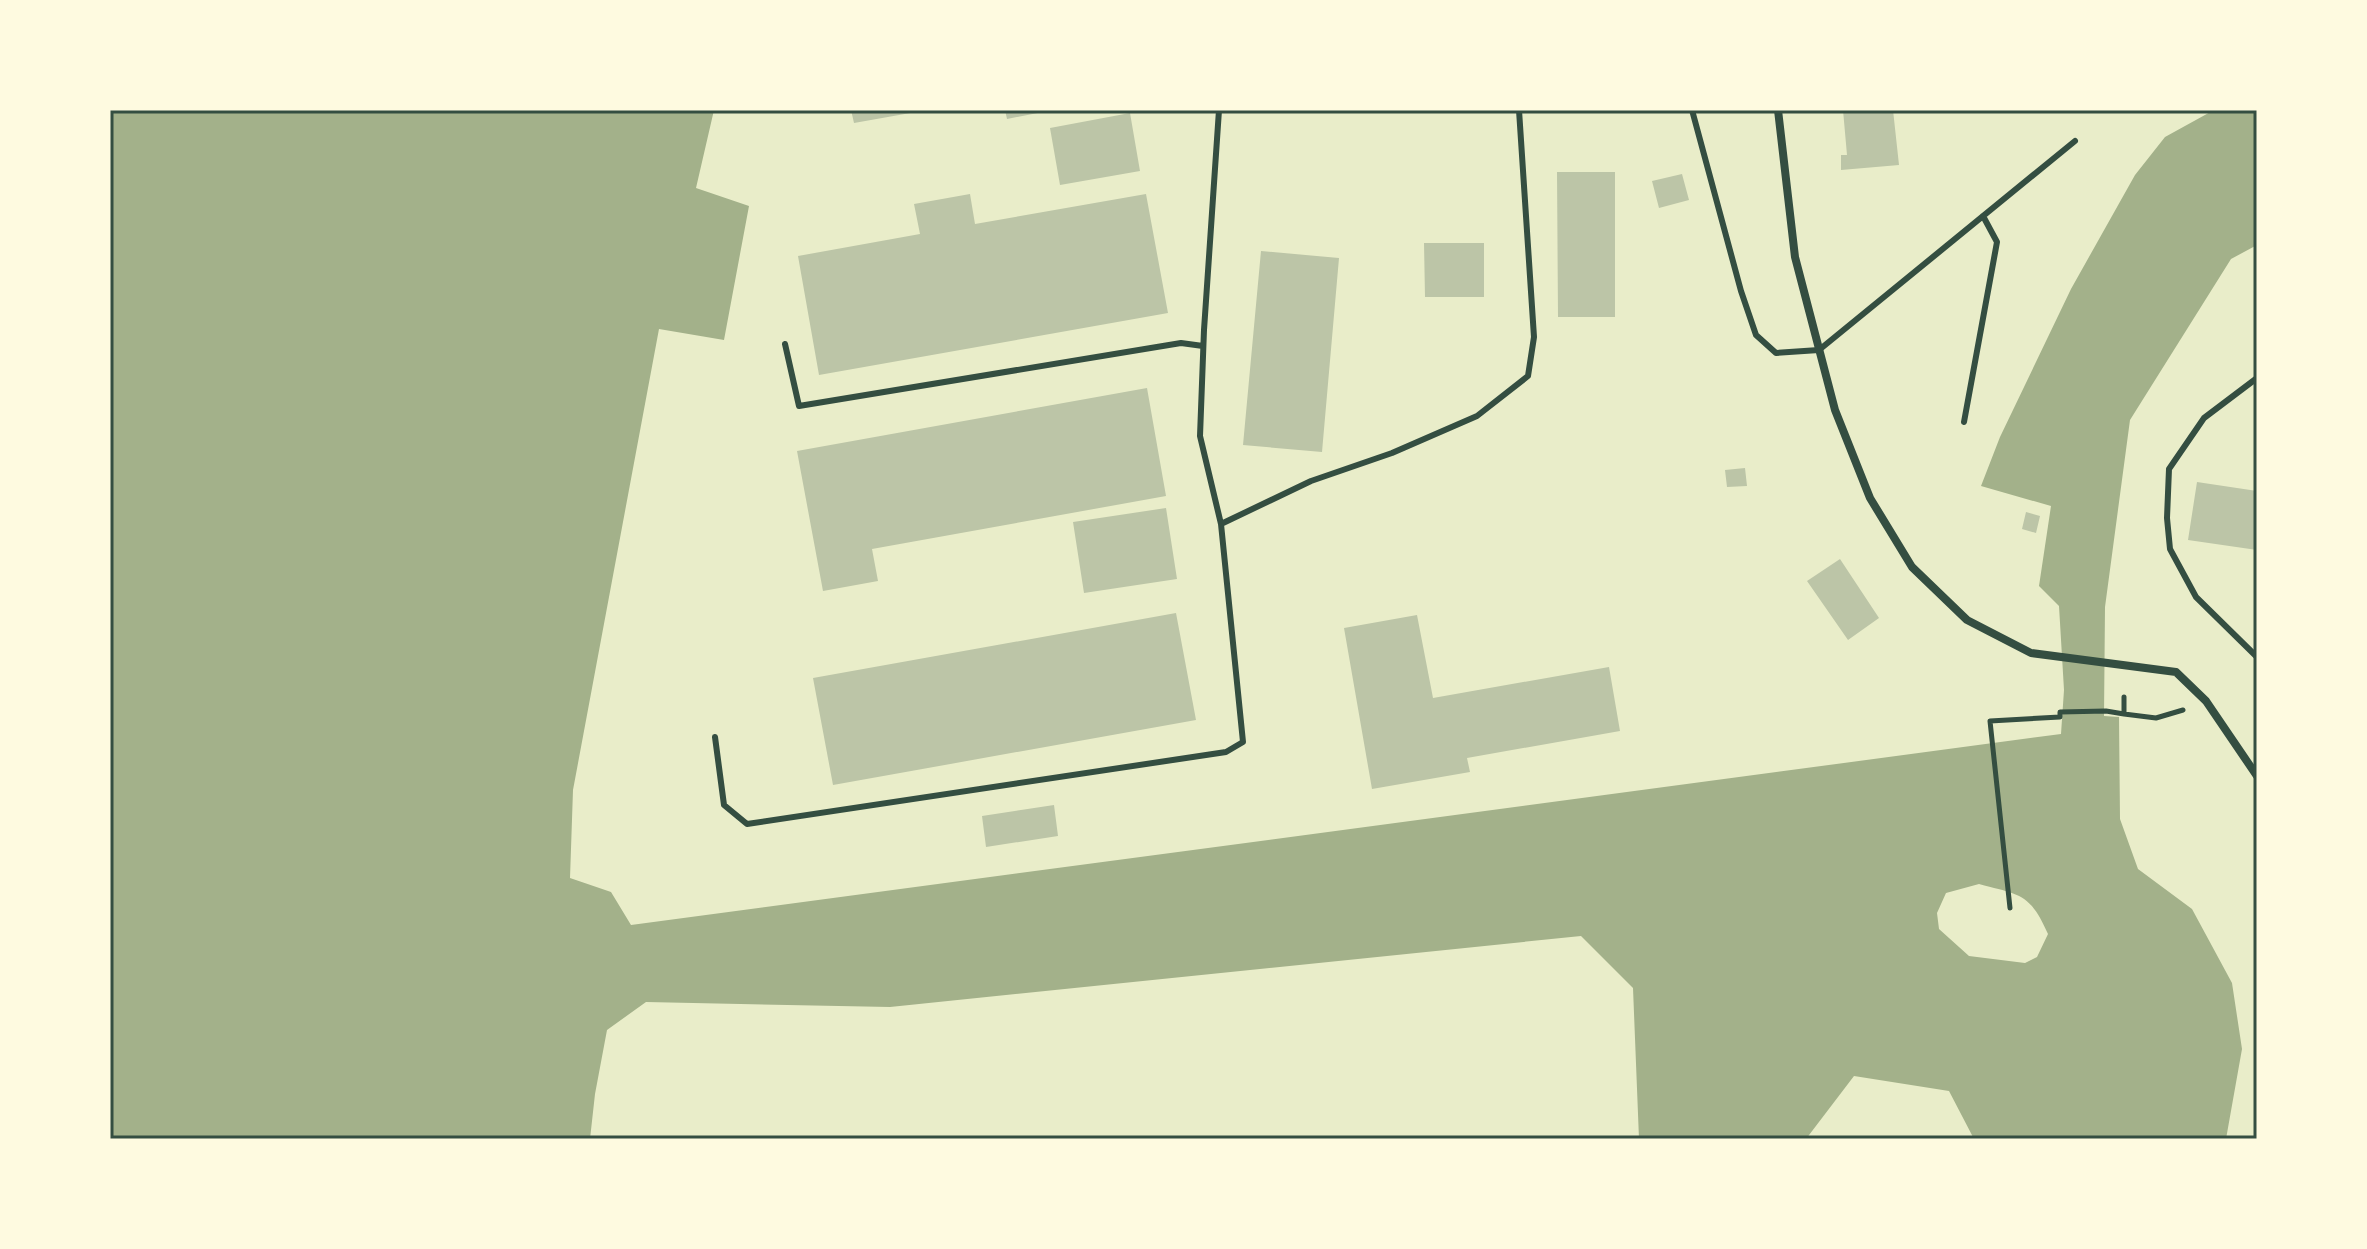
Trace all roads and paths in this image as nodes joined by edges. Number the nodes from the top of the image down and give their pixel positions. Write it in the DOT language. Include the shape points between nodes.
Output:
graph roads {
  1 [pos="1219,110"];
  2 [pos="1519,110"];
  3 [pos="1692,110"];
  4 [pos="1778,110"];
  5 [pos="2075,141"];
  6 [pos="1983,216"];
  7 [pos="785,344"];
  8 [pos="1203,346"];
  9 [pos="1819,350"];
  10 [pos="2257,378"];
  11 [pos="1964,422"];
  12 [pos="1221,524"];
  13 [pos="2257,657"];
  14 [pos="2124,697"];
  15 [pos="2206,701"];
  16 [pos="2124,714"];
  17 [pos="715,737"];
  18 [pos="2257,776"];
  19 [pos="2010,908"];
  1 -- 8 [label="lane"];
  2 -- 12 [label="lane" via="1534,337 1528,376 1477,416 1311,481"];
  3 -- 9 [label="lane" via="1756,335 1776,353"];
  4 -- 9 [label="street" via="1795,257"];
  5 -- 6 [label="lane"];
  6 -- 9 [label="lane"];
  6 -- 11 [label="lane" via="1997,242"];
  7 -- 8 [label="lane" via="799,406 1181,343"];
  8 -- 12 [label="lane" via="1200,436"];
  9 -- 15 [label="street" via="1835,410 1870,498 1912,567 1967,620 2031,653 2176,672"];
  10 -- 13 [label="lane" via="2204,418 2169,469 2167,518 2170,549 2196,597"];
  12 -- 17 [label="lane" via="1243,742 1226,752 747,824 724,805"];
  14 -- 16 [label="path"];
  15 -- 16 [label="path" via="2169,716"];
  15 -- 18 [label="street"];
  16 -- 19 [label="path" via="2060,712 2060,717 1990,721"];
}
